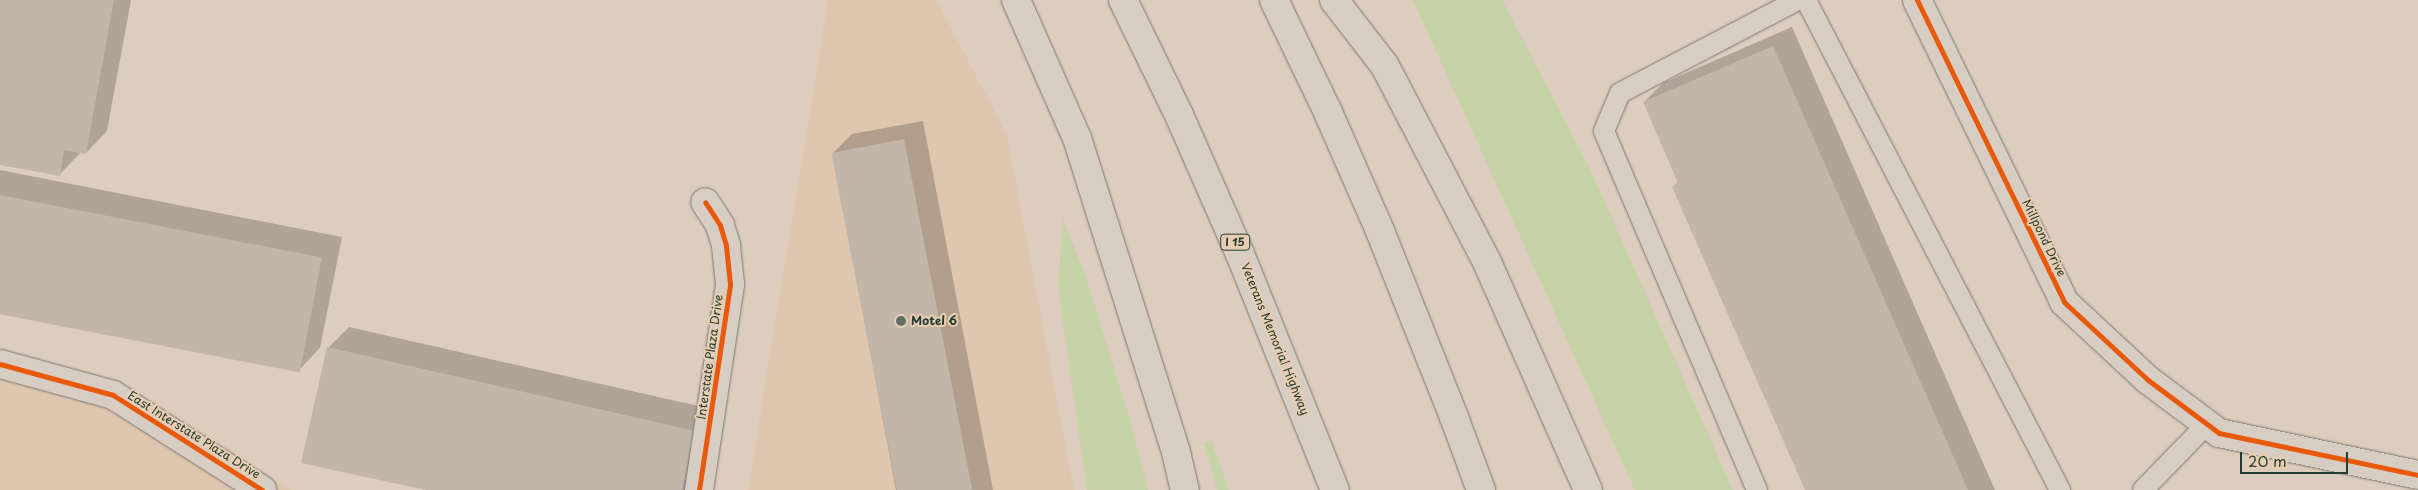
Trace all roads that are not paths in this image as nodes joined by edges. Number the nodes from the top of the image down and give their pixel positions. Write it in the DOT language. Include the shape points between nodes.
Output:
graph roads {
  1 [pos="1016,0"];
  2 [pos="1123,0"];
  3 [pos="1274,0"];
  4 [pos="1334,0"];
  5 [pos="1798,0"];
  6 [pos="1806,0"];
  7 [pos="1917,0"];
  8 [pos="705,202"];
  9 [pos="0,364"];
  10 [pos="2213,428"];
  11 [pos="2418,474"];
  12 [pos="262,490"];
  13 [pos="699,490"];
  14 [pos="1185,490"];
  15 [pos="1335,490"];
  16 [pos="1481,490"];
  17 [pos="1588,490"];
  18 [pos="1757,490"];
  19 [pos="2060,490"];
  20 [pos="2143,490"];
  1 -- 14 [label="main road" via="1077,138 1176,452"];
  2 -- 15 [label="main road, Veterans Memorial Highway / I 15" via="1179,114 1240,254"];
  3 -- 16 [label="main road" via="1380,231"];
  4 -- 17 [label="main road" via="1385,66 1487,262"];
  5 -- 18 [label="lane" via="1620,93 1604,131"];
  6 -- 19 [label="lane"];
  7 -- 10 [label="main road, Millpond Drive" via="2064,302 2148,380"];
  8 -- 13 [label="main road, Interstate Plaza Drive" via="720,225 726,245 730,284"];
  9 -- 12 [label="main road, East Interstate Plaza Drive" via="113,395"];
  10 -- 11 [label="main road"];
  10 -- 20 [label="lane"];
}
